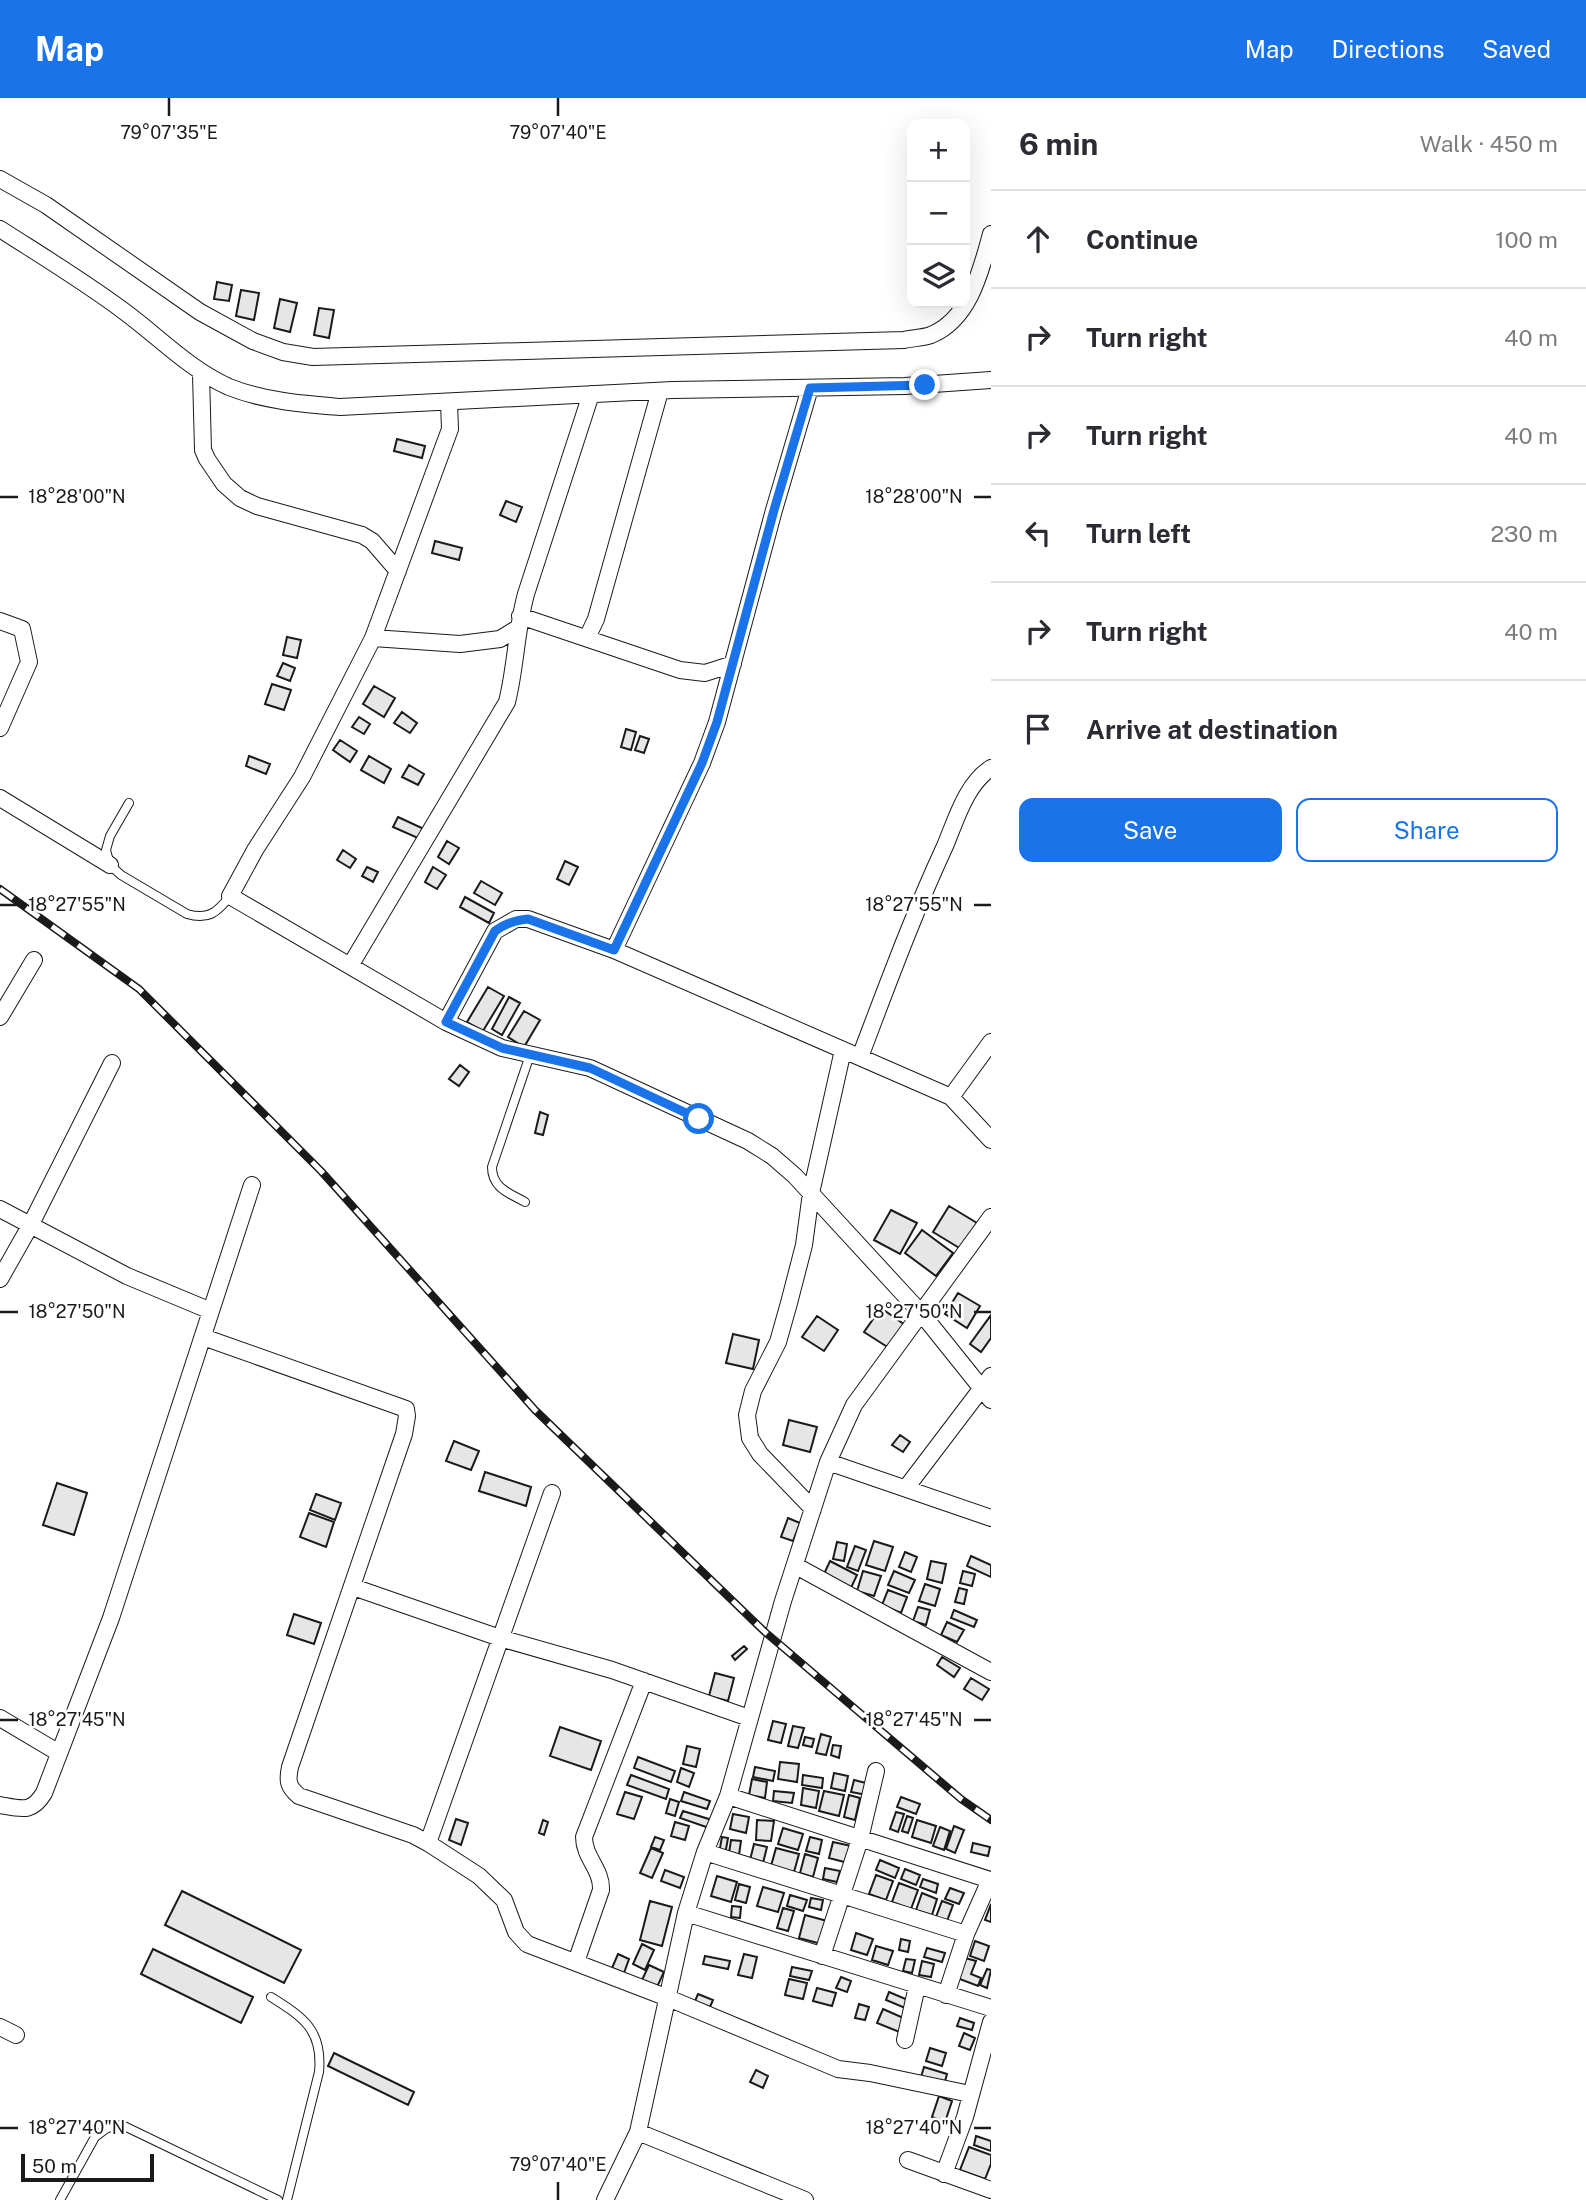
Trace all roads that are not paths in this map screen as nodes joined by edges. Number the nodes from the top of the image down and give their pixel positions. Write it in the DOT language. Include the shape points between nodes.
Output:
graph roads {
  1 [pos="0,179"];
  2 [pos="0,229"];
  3 [pos="991,234"];
  4 [pos="201,373"];
  5 [pos="991,380"];
  6 [pos="810,388"];
  7 [pos="660,391"];
  8 [pos="591,394"];
  9 [pos="449,402"];
  10 [pos="398,571"];
  11 [pos="0,621"];
  12 [pos="519,622"];
  13 [pos="373,638"];
  14 [pos="587,638"];
  15 [pos="733,664"];
  16 [pos="0,728"];
  17 [pos="991,768"];
  18 [pos="0,797"];
  19 [pos="129,803"];
  20 [pos="110,865"];
  21 [pos="230,896"];
  22 [pos="614,950"];
  23 [pos="34,960"];
  24 [pos="350,966"];
  25 [pos="0,1017"];
  26 [pos="446,1022"];
  27 [pos="991,1042"];
  28 [pos="843,1050"];
  29 [pos="530,1055"];
  30 [pos="860,1057"];
  31 [pos="112,1063"];
  32 [pos="951,1097"];
  33 [pos="991,1140"];
  34 [pos="252,1185"];
  35 [pos="811,1193"];
  36 [pos="525,1202"];
  37 [pos="0,1209"];
  38 [pos="991,1217"];
  39 [pos="30,1226"];
  40 [pos="0,1279"];
  41 [pos="211,1311"];
  42 [pos="922,1314"];
  43 [pos="203,1337"];
  44 [pos="988,1388"];
  45 [pos="828,1462"];
  46 [pos="906,1488"];
  47 [pos="552,1493"];
  48 [pos="813,1509"];
  49 [pos="991,1518"];
  50 [pos="796,1566"];
  51 [pos="352,1587"];
  52 [pos="500,1638"];
  53 [pos="991,1672"];
  54 [pos="644,1681"];
  55 [pos="0,1718"];
  56 [pos="749,1718"];
  57 [pos="59,1753"];
  58 [pos="876,1771"];
  59 [pos="727,1796"];
  60 [pos="0,1805"];
  61 [pos="860,1839"];
  62 [pos="428,1843"];
  63 [pos="705,1852"];
  64 [pos="842,1895"];
  65 [pos="686,1913"];
  66 [pos="966,1934"];
  67 [pos="822,1956"];
  68 [pos="576,1962"];
  69 [pos="917,1986"];
  70 [pos="946,1995"];
  71 [pos="271,1997"];
  72 [pos="668,1998"];
  73 [pos="991,2008"];
  74 [pos="991,2022"];
  75 [pos="0,2027"];
  76 [pos="16,2035"];
  77 [pos="905,2039"];
  78 [pos="970,2094"];
  79 [pos="638,2132"];
  80 [pos="908,2160"];
  81 [pos="944,2174"];
  82 [pos="991,2190"];
  83 [pos="60,2200"];
  84 [pos="278,2200"];
  85 [pos="286,2200"];
  86 [pos="605,2200"];
  87 [pos="805,2200"];
  1 -- 3 [label="street" via="46,205 200,313 253,341 282,352 313,356 929,336 947,327 969,299"];
  2 -- 4 [label="street" via="126,313"];
  4 -- 9 [label="street" via="232,388 303,404 340,407"];
  4 -- 10 [label="street" via="203,450 232,493 257,506 362,535"];
  5 -- 6 [label="street"];
  6 -- 7 [label="street"];
  6 -- 15 [label="street"];
  7 -- 8 [label="street"];
  7 -- 14 [label="street" via="596,620"];
  8 -- 9 [label="street"];
  8 -- 12 [label="street"];
  9 -- 10 [label="street" via="450,429"];
  10 -- 13 [label="street"];
  11 -- 16 [label="street" via="22,629 29,662"];
  12 -- 13 [label="street" via="500,639 460,644"];
  12 -- 14 [label="street"];
  12 -- 24 [label="street" via="507,702"];
  13 -- 21 [label="street" via="302,777"];
  14 -- 15 [label="street" via="694,673"];
  15 -- 22 [label="street" via="702,763"];
  17 -- 30 [label="street" via="980,775 961,810 916,909"];
  18 -- 20 [label="street"];
  19 -- 20 [label="lane" via="110,836 106,850"];
  20 -- 21 [label="lane" via="197,917 219,910"];
  21 -- 24 [label="street"];
  22 -- 26 [label="street" via="528,919 509,922 495,931"];
  22 -- 28 [label="street"];
  23 -- 25 [label="street"];
  24 -- 26 [label="street"];
  26 -- 29 [label="street" via="502,1048"];
  27 -- 32 [label="street"];
  28 -- 30 [label="street"];
  28 -- 35 [label="street"];
  29 -- 35 [label="street" via="590,1068 748,1141 772,1156"];
  29 -- 36 [label="lane" via="492,1167 498,1187"];
  30 -- 32 [label="street"];
  31 -- 39 [label="street"];
  32 -- 33 [label="street"];
  34 -- 41 [label="street"];
  35 -- 42 [label="street"];
  35 -- 48 [label="street" via="804,1245 778,1342 753,1391 747,1415 750,1438 760,1454"];
  37 -- 39 [label="street"];
  38 -- 42 [label="street"];
  39 -- 40 [label="street"];
  39 -- 41 [label="street" via="127,1276"];
  41 -- 43 [label="street"];
  42 -- 44 [label="street"];
  42 -- 45 [label="street" via="854,1405"];
  43 -- 51 [label="street" via="406,1409 404,1434"];
  43 -- 57 [label="street" via="111,1618"];
  44 -- 46 [label="street"];
  45 -- 46 [label="street"];
  45 -- 48 [label="street"];
  46 -- 49 [label="street"];
  47 -- 52 [label="street"];
  48 -- 50 [label="street"];
  50 -- 53 [label="street"];
  50 -- 56 [label="street"];
  51 -- 52 [label="street"];
  51 -- 62 [label="street" via="288,1780 290,1789"];
  52 -- 54 [label="street"];
  52 -- 62 [label="street"];
  54 -- 56 [label="street"];
  54 -- 68 [label="street" via="584,1837 601,1890"];
  55 -- 57 [label="street"];
  56 -- 59 [label="street"];
  57 -- 60 [label="street" via="37,1804 28,1808"];
  58 -- 61 [label="street"];
  59 -- 61 [label="street"];
  59 -- 63 [label="street"];
  61 -- 64 [label="street"];
  61 -- 66 [label="street" via="990,1880"];
  62 -- 68 [label="street" via="479,1876 504,1900 516,1932 527,1944"];
  63 -- 64 [label="street"];
  63 -- 65 [label="street"];
  64 -- 66 [label="street"];
  64 -- 67 [label="street"];
  65 -- 67 [label="street"];
  65 -- 72 [label="street"];
  66 -- 70 [label="street"];
  67 -- 69 [label="street"];
  68 -- 72 [label="street"];
  69 -- 70 [label="street"];
  69 -- 77 [label="street"];
  70 -- 73 [label="street"];
  71 -- 85 [label="lane" via="301,2016 321,2054"];
  72 -- 78 [label="street" via="838,2069"];
  72 -- 79 [label="street"];
  74 -- 78 [label="street"];
  75 -- 76 [label="street"];
  78 -- 81 [label="street"];
  79 -- 86 [label="street"];
  79 -- 87 [label="street"];
  80 -- 81 [label="street"];
  81 -- 82 [label="street"];
  83 -- 84 [label="lane" via="95,2137 122,2125"];
}
